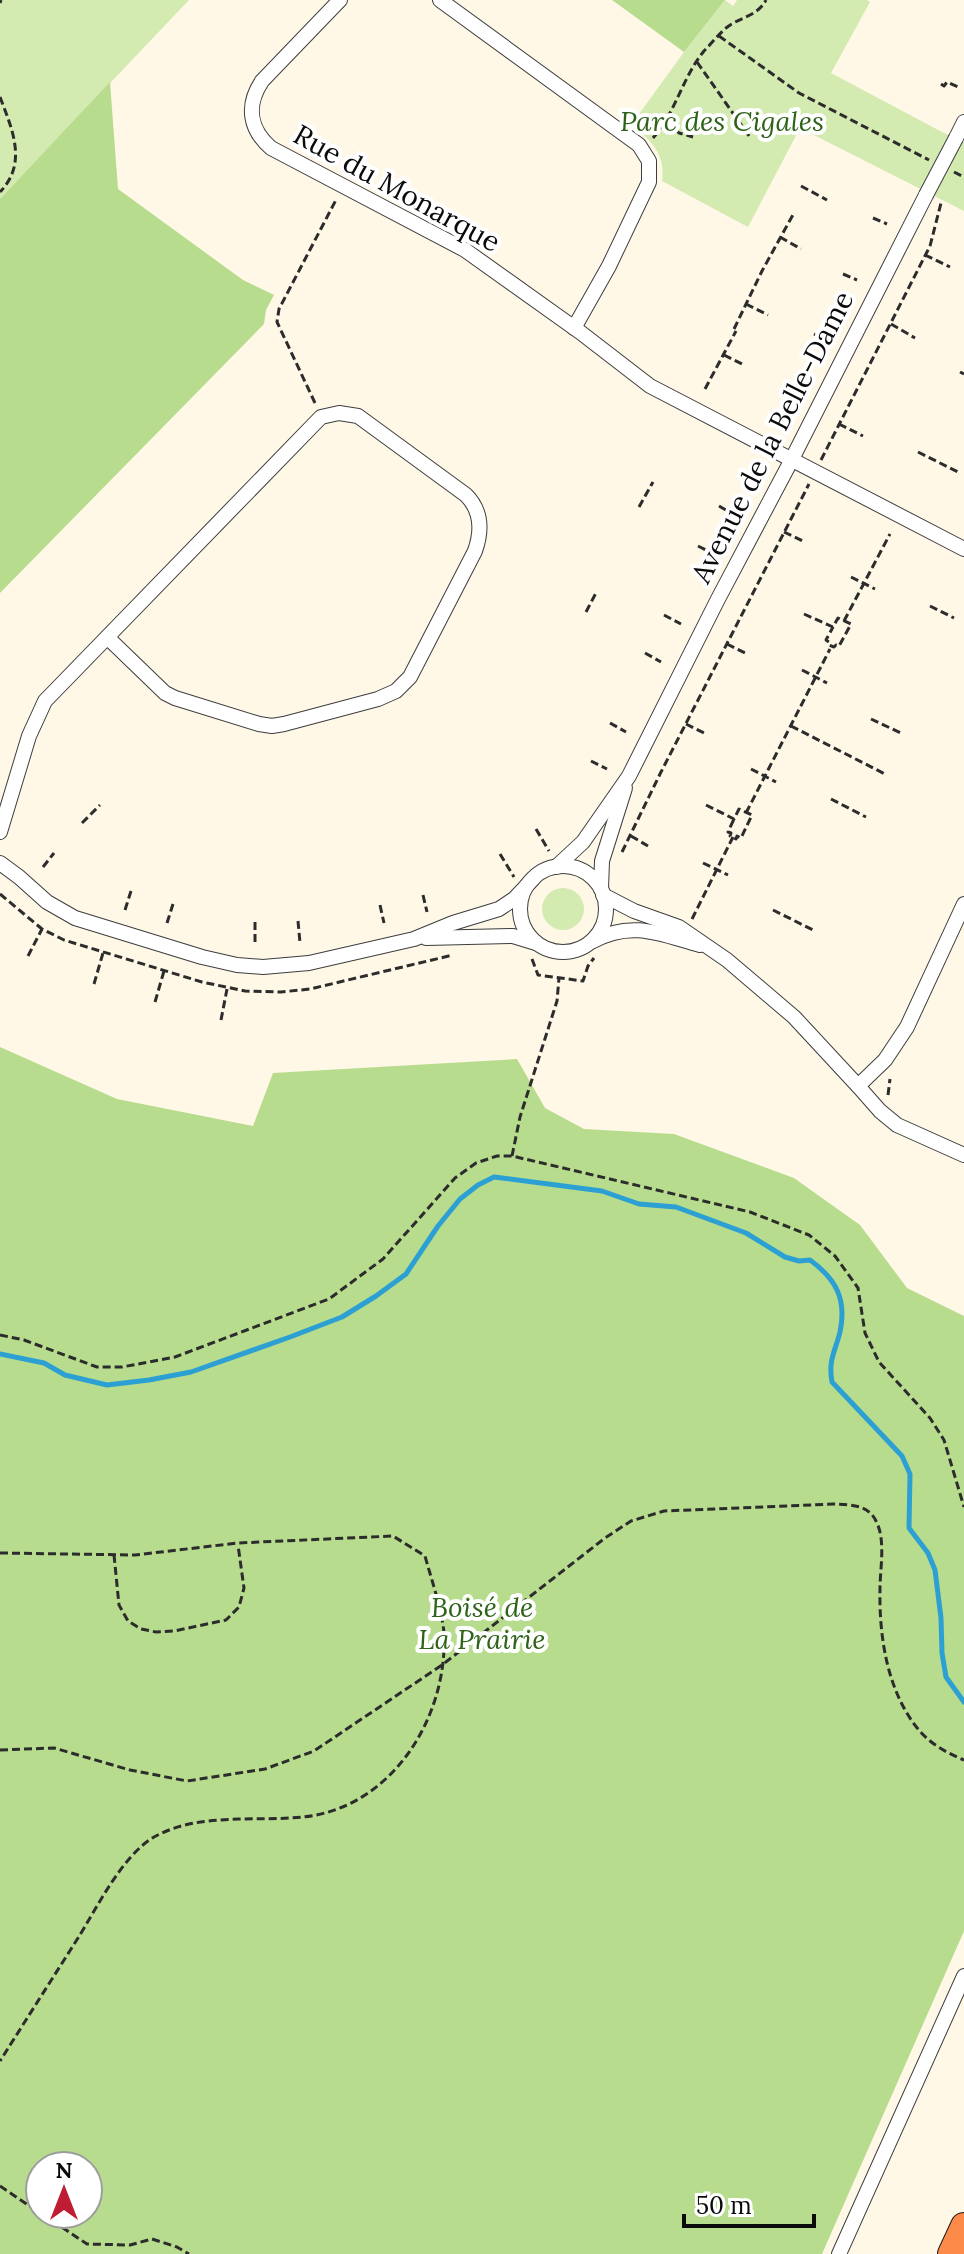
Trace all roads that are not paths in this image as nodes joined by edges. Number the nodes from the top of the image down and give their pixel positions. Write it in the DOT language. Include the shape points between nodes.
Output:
graph roads {
  1 [pos="340,0"];
  2 [pos="440,0"];
  3 [pos="964,122"];
  4 [pos="574,328"];
  5 [pos="791,461"];
  6 [pos="964,549"];
  7 [pos="107,637"];
  8 [pos="629,776"];
  9 [pos="0,832"];
  10 [pos="0,863"];
  11 [pos="556,867"];
  12 [pos="533,879"];
  13 [pos="602,892"];
  14 [pos="964,904"];
  15 [pos="414,939"];
  16 [pos="590,942"];
  17 [pos="536,943"];
  18 [pos="708,947"];
  19 [pos="858,1086"];
  20 [pos="964,1155"];
  21 [pos="964,1976"];
  22 [pos="964,2226"];
  23 [pos="839,2254"];
  24 [pos="951,2254"];
  1 -- 4 [label="street, Rue du Monarque" via="262,81 251,111 257,134 271,148 465,250"];
  2 -- 4 [label="street" via="639,145 649,161 646,192"];
  3 -- 5 [label="street, Avenue de la Belle-Dame, bridge"];
  4 -- 5 [label="street, Rue du Monarque" via="650,386"];
  5 -- 6 [label="street, Rue du Monarque"];
  5 -- 8 [label="street, Avenue de la Belle-Dame"];
  7 -- 7 [label="street" via="165,693 259,724 284,724 378,699 403,686 417,665 475,551 480,532 474,503 366,421 350,413 330,414 313,423"];
  7 -- 9 [label="street" via="39,711"];
  8 -- 11 [label="street, Avenue de la Belle-Dame" via="583,842"];
  8 -- 13 [label="street, Avenue de la Belle-Dame" via="605,850"];
  10 -- 15 [label="street" via="75,918 237,965 295,965"];
  11 -- 12 [label="street"];
  11 -- 13 [label="street" via="582,871"];
  12 -- 15 [label="street" via="499,909"];
  12 -- 17 [label="street" via="520,904 521,919"];
  13 -- 16 [label="street" via="604,921"];
  13 -- 18 [label="street" via="687,931"];
  14 -- 19 [label="street" via="907,1027 885,1060"];
  15 -- 17 [label="street" via="513,936"];
  16 -- 17 [label="street" via="560,952"];
  16 -- 18 [label="street" via="608,932 631,930"];
  18 -- 19 [label="street" via="788,1011"];
  19 -- 20 [label="street" via="897,1125"];
  21 -- 23 [label="street"];
  22 -- 24 [label="highway"];
}
